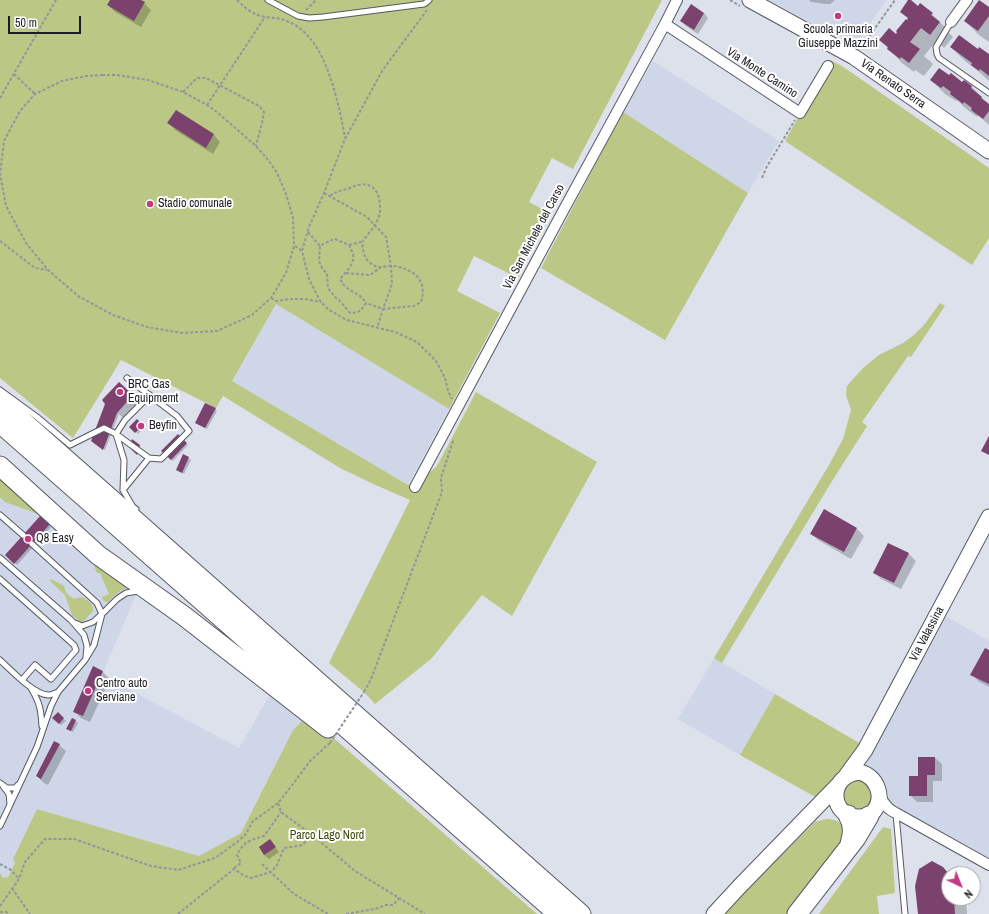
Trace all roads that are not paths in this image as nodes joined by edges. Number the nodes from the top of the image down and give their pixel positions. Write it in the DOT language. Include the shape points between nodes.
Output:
graph roads {
  1 [pos="268,0"];
  2 [pos="429,0"];
  3 [pos="677,0"];
  4 [pos="750,0"];
  5 [pos="967,0"];
  6 [pos="951,22"];
  7 [pos="665,24"];
  8 [pos="828,66"];
  9 [pos="989,93"];
  10 [pos="989,152"];
  11 [pos="127,378"];
  12 [pos="0,390"];
  13 [pos="150,395"];
  14 [pos="0,401"];
  15 [pos="0,422"];
  16 [pos="116,434"];
  17 [pos="149,458"];
  18 [pos="4,472"];
  19 [pos="415,487"];
  20 [pos="123,490"];
  21 [pos="138,511"];
  22 [pos="0,515"];
  23 [pos="989,517"];
  24 [pos="23,535"];
  25 [pos="32,544"];
  26 [pos="0,558"];
  27 [pos="0,579"];
  28 [pos="147,590"];
  29 [pos="102,614"];
  30 [pos="71,620"];
  31 [pos="0,660"];
  32 [pos="85,660"];
  33 [pos="22,680"];
  34 [pos="31,688"];
  35 [pos="58,692"];
  36 [pos="42,733"];
  37 [pos="865,750"];
  38 [pos="868,776"];
  39 [pos="842,780"];
  40 [pos="21,781"];
  41 [pos="0,784"];
  42 [pos="880,796"];
  43 [pos="10,806"];
  44 [pos="815,809"];
  45 [pos="844,812"];
  46 [pos="894,812"];
  47 [pos="870,815"];
  48 [pos="0,826"];
  49 [pos="850,844"];
  50 [pos="989,865"];
  51 [pos="503,866"];
  52 [pos="558,914"];
  53 [pos="581,914"];
  54 [pos="714,914"];
  55 [pos="797,914"];
  56 [pos="905,914"];
  1 -- 2 [label="lane" via="298,16 309,18 424,4"];
  3 -- 7 [label="street, Via San Michele del Carso"];
  4 -- 10 [label="street, Via Renato Serra" via="854,58"];
  5 -- 6 [label="street"];
  6 -- 9 [label="lane" via="936,47 939,58"];
  7 -- 8 [label="street, Via Monte Camino" via="800,113"];
  7 -- 19 [label="street, Via San Michele del Carso"];
  11 -- 13 [label="lane"];
  12 -- 16 [label="lane" via="70,445 104,428"];
  13 -- 16 [label="lane" via="125,420"];
  13 -- 17 [label="lane" via="177,416 189,431 161,459"];
  14 -- 53 [label="highway" via="152,532"];
  15 -- 51 [label="highway"];
  16 -- 17 [label="lane"];
  16 -- 20 [label="lane" via="124,460"];
  17 -- 20 [label="lane"];
  18 -- 28 [label="highway" via="98,555"];
  20 -- 21 [label="lane"];
  22 -- 24 [label="lane"];
  23 -- 37 [label="street, Via Valassina"];
  25 -- 29 [label="lane" via="97,603"];
  26 -- 30 [label="lane"];
  27 -- 33 [label="lane" via="74,645 76,650 51,679 35,665"];
  28 -- 29 [label="lane" via="126,593"];
  28 -- 51 [label="highway" via="364,756 485,860"];
  29 -- 30 [label="lane" via="93,622 82,626"];
  29 -- 32 [label="lane" via="94,645"];
  30 -- 32 [label="lane" via="84,635 87,646"];
  31 -- 33 [label="lane"];
  32 -- 35 [label="lane"];
  33 -- 34 [label="lane"];
  34 -- 35 [label="lane" via="49,695"];
  34 -- 36 [label="lane" via="41,712"];
  35 -- 36 [label="lane" via="50,706"];
  36 -- 40 [label="lane"];
  37 -- 38 [label="street, Via Valassina" via="863,762"];
  37 -- 39 [label="street, Via Valassina"];
  38 -- 39 [label="street" via="860,772 851,773"];
  38 -- 42 [label="street, Via Valassina" via="877,786"];
  39 -- 44 [label="street, Via Valassina"];
  39 -- 45 [label="street" via="836,795 838,805"];
  40 -- 41 [label="lane" via="15,788 7,788"];
  40 -- 43 [label="lane"];
  41 -- 43 [label="lane" via="9,794"];
  42 -- 46 [label="street, Via Valassina" via="883,803"];
  42 -- 47 [label="street" via="878,806"];
  43 -- 48 [label="lane"];
  44 -- 45 [label="street" via="830,806"];
  44 -- 54 [label="street, Via Valassina"];
  45 -- 47 [label="street" via="858,818"];
  45 -- 49 [label="highway" via="851,821 853,831"];
  46 -- 47 [label="street"];
  46 -- 50 [label="street, Via Valassina"];
  46 -- 56 [label="lane"];
  47 -- 49 [label="highway"];
  49 -- 55 [label="highway"];
  51 -- 52 [label="highway"];
}
